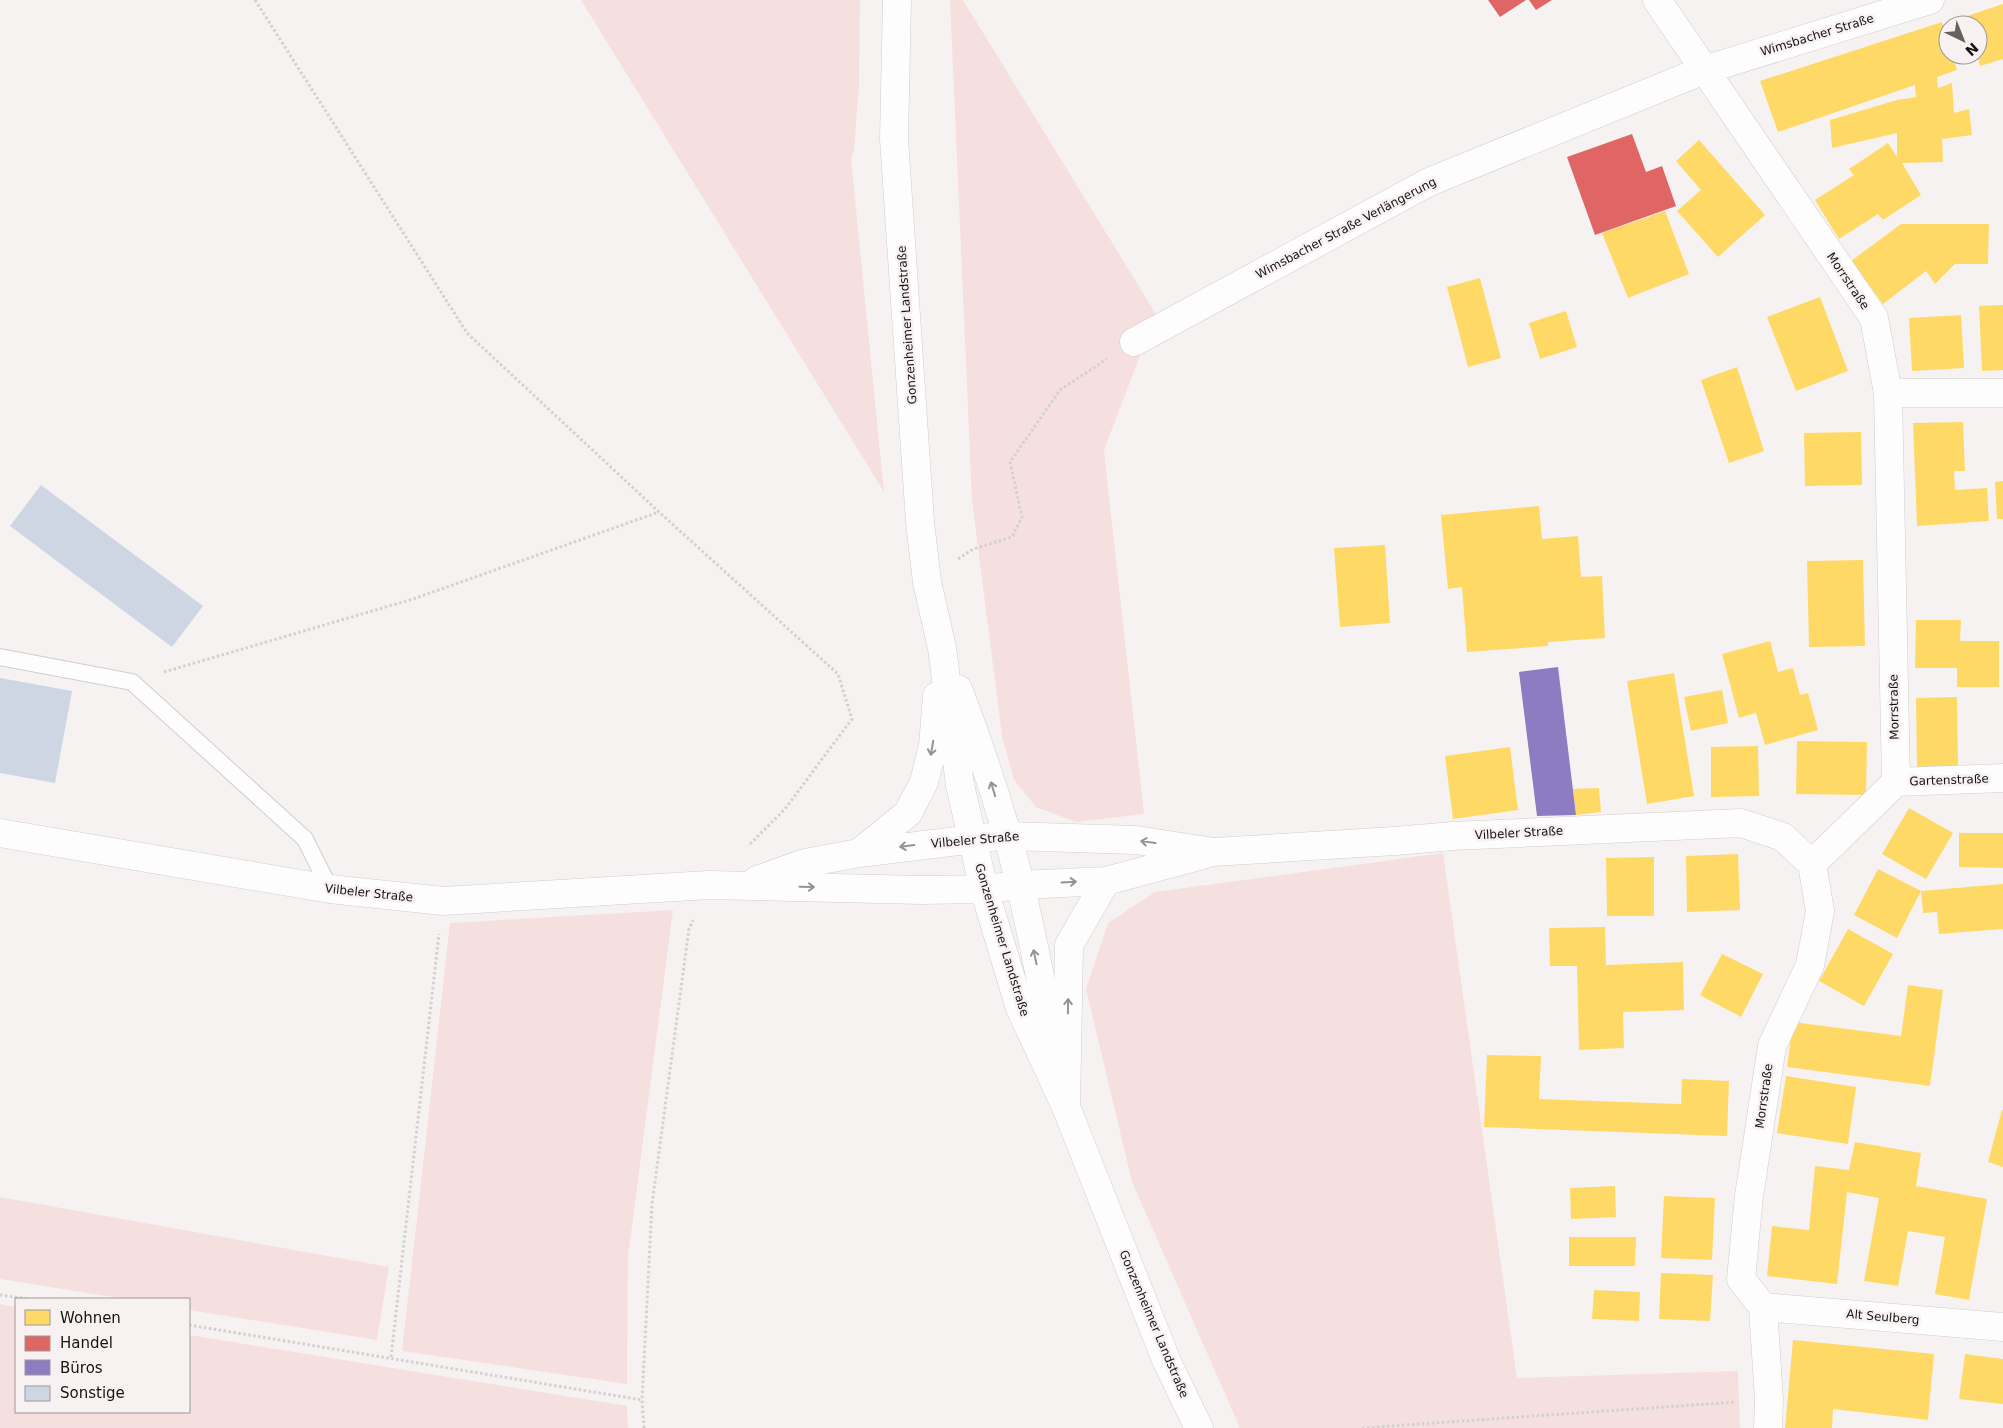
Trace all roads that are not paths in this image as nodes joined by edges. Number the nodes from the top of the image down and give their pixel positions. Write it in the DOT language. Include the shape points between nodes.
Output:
graph roads {
  1 [pos="897,0"];
  2 [pos="1656,0"];
  3 [pos="1930,0"];
  4 [pos="1704,70"];
  5 [pos="1134,342"];
  6 [pos="1888,393"];
  7 [pos="2003,393"];
  8 [pos="942,648"];
  9 [pos="0,657"];
  10 [pos="2003,778"];
  11 [pos="1896,782"];
  12 [pos="0,833"];
  13 [pos="1008,836"];
  14 [pos="972,839"];
  15 [pos="1214,852"];
  16 [pos="859,853"];
  17 [pos="1812,864"];
  18 [pos="1106,881"];
  19 [pos="1020,885"];
  20 [pos="741,886"];
  21 [pos="330,889"];
  22 [pos="984,889"];
  23 [pos="1066,1107"];
  24 [pos="1763,1307"];
  25 [pos="2003,1327"];
  26 [pos="1199,1428"];
  27 [pos="1768,1428"];
  1 -- 8 [label="street, Gonzenheimer Landstraße" via="894,139 920,512 927,582"];
  2 -- 4 [label="street, Morrstraße"];
  3 -- 4 [label="street, Wimsbacher Straße"];
  4 -- 5 [label="street, Wimsbacher Straße Verlängerung" via="1429,182"];
  4 -- 6 [label="street, Morrstraße" via="1874,318"];
  6 -- 7 [label="street"];
  6 -- 11 [label="street, Morrstraße"];
  13 -- 8 [label="street, Gonzenheimer Landstraße, one-way" via="981,749"];
  8 -- 14 [label="street, Gonzenheimer Landstraße" via="960,785"];
  8 -- 16 [label="street, one-way" via="933,746 924,782 908,813"];
  9 -- 21 [label="lane" via="132,682 305,840"];
  10 -- 11 [label="street, Gartenstraße"];
  11 -- 17 [label="street"];
  12 -- 21 [label="street, Vilbeler Straße"];
  13 -- 14 [label="street, Vilbeler Straße"];
  15 -- 13 [label="street, Vilbeler Straße, one-way" via="1136,840"];
  13 -- 19 [label="street, Gonzenheimer Landstraße"];
  14 -- 16 [label="street, Vilbeler Straße, one-way"];
  14 -- 22 [label="street, Gonzenheimer Landstraße"];
  15 -- 17 [label="street, Vilbeler Straße" via="1453,836 1741,823 1784,837"];
  15 -- 18 [label="street, Vilbeler Straße"];
  16 -- 20 [label="street, Vilbeler Straße" via="805,863"];
  17 -- 24 [label="street, Morrstraße" via="1820,911 1810,965 1772,1046 1749,1196 1741,1279"];
  19 -- 18 [label="street, Vilbeler Straße, one-way"];
  23 -- 18 [label="street, one-way" via="1070,945"];
  19 -- 22 [label="street, Vilbeler Straße"];
  23 -- 19 [label="street, Gonzenheimer Landstraße, one-way"];
  20 -- 21 [label="street, Vilbeler Straße" via="709,885 443,901"];
  20 -- 22 [label="street, Vilbeler Straße, one-way"];
  22 -- 23 [label="street, Gonzenheimer Landstraße" via="1020,1008"];
  23 -- 26 [label="street, Gonzenheimer Landstraße" via="1167,1362"];
  24 -- 25 [label="street, Alt Seulberg"];
  24 -- 27 [label="street"];
}
